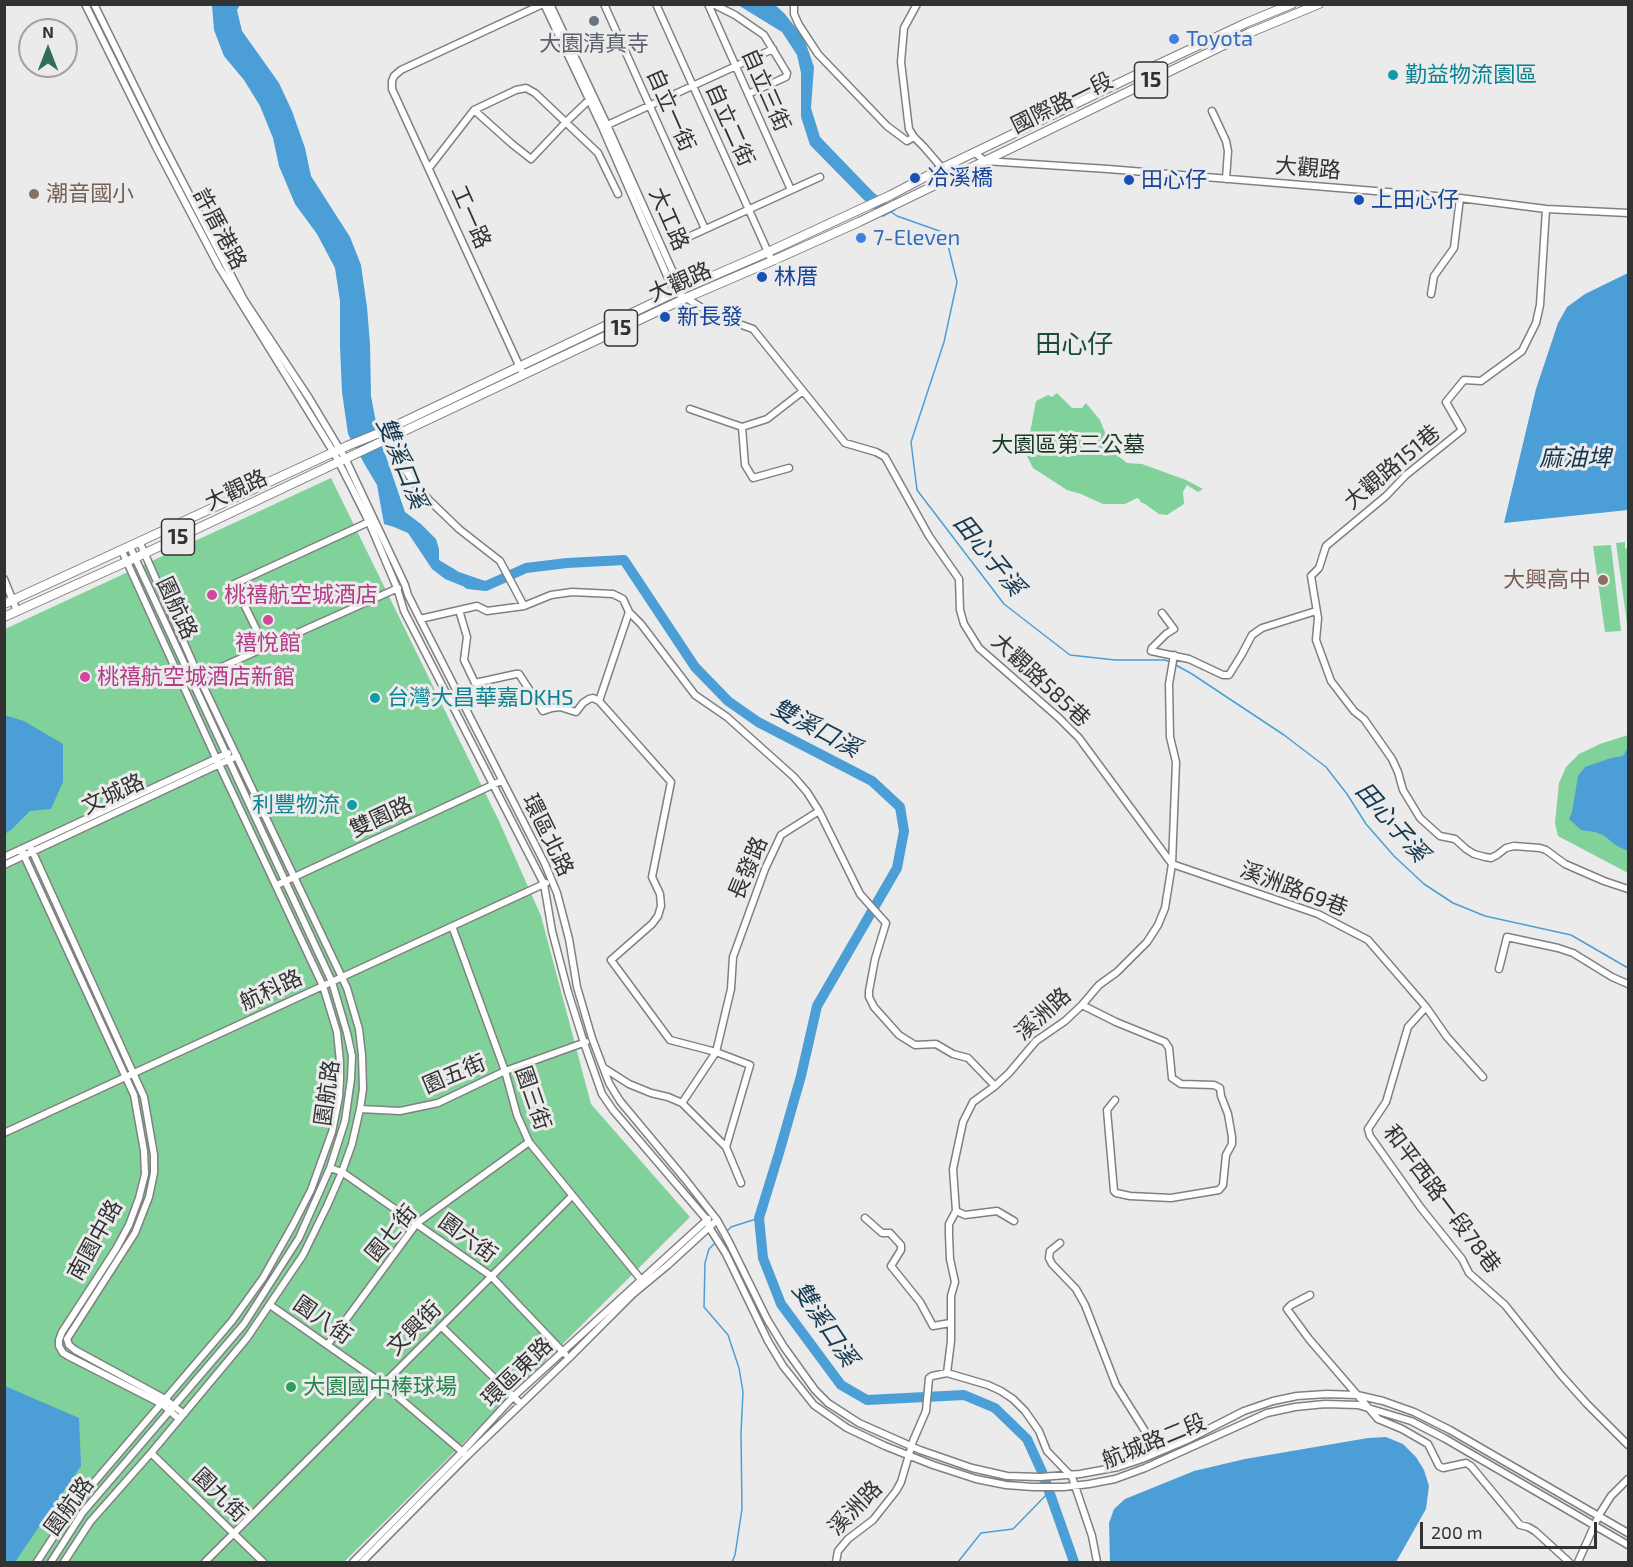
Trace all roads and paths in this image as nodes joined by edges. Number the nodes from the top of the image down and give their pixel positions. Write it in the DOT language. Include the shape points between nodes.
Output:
graph roads {
  1 [pos="85,4"];
  2 [pos="94,4"];
  3 [pos="543,4"];
  4 [pos="550,4"];
  5 [pos="604,4"];
  6 [pos="656,4"];
  7 [pos="708,4"];
  8 [pos="713,4"];
  9 [pos="794,4"];
  10 [pos="917,4"];
  11 [pos="1292,4"];
  12 [pos="1319,4"];
  13 [pos="773,49"];
  14 [pos="1175,57"];
  15 [pos="736,66"];
  16 [pos="1179,66"];
  17 [pos="126,70"];
  18 [pos="120,74"];
  19 [pos="693,86"];
  20 [pos="748,94"];
  21 [pos="591,98"];
  22 [pos="650,105"];
  23 [pos="474,110"];
  24 [pos="1212,111"];
  25 [pos="566,122"];
  26 [pos="605,126"];
  27 [pos="914,137"];
  28 [pos="975,153"];
  29 [pos="985,161"];
  30 [pos="429,168"];
  31 [pos="942,168"];
  32 [pos="820,177"];
  33 [pos="947,179"];
  34 [pos="1226,179"];
  35 [pos="791,190"];
  36 [pos="618,194"];
  37 [pos="1460,198"];
  38 [pos="1545,209"];
  39 [pos="749,210"];
  40 [pos="1629,213"];
  41 [pos="705,229"];
  42 [pos="687,238"];
  43 [pos="768,252"];
  44 [pos="772,261"];
  45 [pos="676,292"];
  46 [pos="1431,294"];
  47 [pos="686,297"];
  48 [pos="251,314"];
  49 [pos="519,365"];
  50 [pos="523,374"];
  51 [pos="803,391"];
  52 [pos="690,409"];
  53 [pos="742,427"];
  54 [pos="387,435"];
  55 [pos="340,450"];
  56 [pos="345,458"];
  57 [pos="789,468"];
  58 [pos="372,521"];
  59 [pos="140,543"];
  60 [pos="126,549"];
  61 [pos="145,553"];
  62 [pos="130,560"];
  63 [pos="4,579"];
  64 [pos="405,585"];
  65 [pos="397,588"];
  66 [pos="13,600"];
  67 [pos="4,604"];
  68 [pos="525,606"];
  69 [pos="459,610"];
  70 [pos="17,611"];
  71 [pos="1316,611"];
  72 [pos="629,612"];
  73 [pos="1162,613"];
  74 [pos="4,617"];
  75 [pos="420,620"];
  76 [pos="265,647"];
  77 [pos="1174,656"];
  78 [pos="199,677"];
  79 [pos="191,681"];
  80 [pos="183,685"];
  81 [pos="599,701"];
  82 [pos="236,753"];
  83 [pos="226,758"];
  84 [pos="218,761"];
  85 [pos="501,781"];
  86 [pos="493,785"];
  87 [pos="819,812"];
  88 [pos="31,849"];
  89 [pos="23,853"];
  90 [pos="4,857"];
  91 [pos="1172,864"];
  92 [pos="4,865"];
  93 [pos="295,876"];
  94 [pos="552,880"];
  95 [pos="286,881"];
  96 [pos="544,884"];
  97 [pos="276,885"];
  98 [pos="1629,890"];
  99 [pos="452,926"];
  100 [pos="1499,969"];
  101 [pos="342,977"];
  102 [pos="332,982"];
  103 [pos="1629,984"];
  104 [pos="323,986"];
  105 [pos="1082,1005"];
  106 [pos="1426,1007"];
  107 [pos="592,1038"];
  108 [pos="584,1043"];
  109 [pos="716,1052"];
  110 [pos="604,1068"];
  111 [pos="505,1071"];
  112 [pos="134,1073"];
  113 [pos="125,1077"];
  114 [pos="1483,1077"];
  115 [pos="995,1086"];
  116 [pos="1114,1100"];
  117 [pos="682,1103"];
  118 [pos="360,1109"];
  119 [pos="4,1133"];
  120 [pos="529,1142"];
  121 [pos="726,1147"];
  122 [pos="330,1168"];
  123 [pos="342,1172"];
  124 [pos="741,1183"];
  125 [pos="572,1196"];
  126 [pos="956,1211"];
  127 [pos="715,1217"];
  128 [pos="865,1218"];
  129 [pos="706,1220"];
  130 [pos="1014,1221"];
  131 [pos="417,1223"];
  132 [pos="709,1227"];
  133 [pos="1060,1243"];
  134 [pos="491,1276"];
  135 [pos="643,1282"];
  136 [pos="1310,1295"];
  137 [pos="270,1305"];
  138 [pos="950,1323"];
  139 [pos="442,1327"];
  140 [pos="328,1344"];
  141 [pos="562,1352"];
  142 [pos="570,1357"];
  143 [pos="947,1373"];
  144 [pos="384,1384"];
  145 [pos="1357,1395"];
  146 [pos="513,1397"];
  147 [pos="164,1402"];
  148 [pos="521,1404"];
  149 [pos="172,1408"];
  150 [pos="1368,1408"];
  151 [pos="182,1416"];
  152 [pos="1629,1445"];
  153 [pos="911,1446"];
  154 [pos="151,1453"];
  155 [pos="1156,1453"];
  156 [pos="464,1454"];
  157 [pos="908,1455"];
  158 [pos="1068,1475"];
  159 [pos="1629,1479"];
  160 [pos="1075,1486"];
  161 [pos="1599,1515"];
  162 [pos="1594,1524"];
  163 [pos="234,1533"];
  164 [pos="1629,1533"];
  165 [pos="1629,1545"];
  166 [pos="37,1563"];
  167 [pos="51,1563"];
  168 [pos="64,1563"];
  169 [pos="205,1563"];
  170 [pos="263,1563"];
  171 [pos="353,1563"];
  172 [pos="362,1563"];
  173 [pos="836,1563"];
  174 [pos="1096,1563"];
  175 [pos="1569,1563"];
  176 [pos="1578,1563"];
  1 -- 18 [label="street, 許厝港路"];
  2 -- 17 [label="street, 許厝港路"];
  3 -- 21 [label="street, 大工路"];
  3 -- 30 [label="street, 工一路" via="394,76 392,89"];
  4 -- 21 [label="street, 大工路"];
  5 -- 22 [label="street, 自立一街"];
  6 -- 19 [label="street, 自立二街"];
  7 -- 15 [label="street, 自立三街"];
  8 -- 13 [label="street" via="764,35"];
  9 -- 27 [label="street" via="799,25 818,54 887,126 907,141"];
  10 -- 27 [label="street" via="904,28 901,62 909,129"];
  11 -- 14 [label="main road, 國際路一段 / 15"];
  12 -- 16 [label="main road, 國際路一段 / 15"];
  13 -- 15 [label="street"];
  13 -- 20 [label="street" via="786,77"];
  14 -- 16 [label="main road"];
  14 -- 28 [label="main road, 國際路一段 / 15"];
  15 -- 19 [label="street"];
  15 -- 20 [label="street, 自立三街"];
  16 -- 29 [label="main road, 國際路一段 / 15"];
  17 -- 18 [label="street"];
  17 -- 48 [label="street, 許厝港路"];
  18 -- 48 [label="street, 許厝港路" via="219,267"];
  19 -- 22 [label="street"];
  19 -- 39 [label="street, 自立二街"];
  20 -- 35 [label="street, 自立三街"];
  21 -- 25 [label="street"];
  21 -- 26 [label="street, 大工路"];
  22 -- 26 [label="street"];
  22 -- 41 [label="street, 自立一街"];
  23 -- 25 [label="street" via="526,88"];
  23 -- 25 [label="street" via="531,159"];
  23 -- 30 [label="street"];
  24 -- 34 [label="street" via="1226,141"];
  25 -- 36 [label="street" via="598,153"];
  26 -- 45 [label="street, 大工路"];
  27 -- 31 [label="street"];
  28 -- 29 [label="street"];
  28 -- 31 [label="main road, 15"];
  29 -- 33 [label="main road, 大觀路 / 15"];
  29 -- 34 [label="street, 大觀路"];
  30 -- 49 [label="street, 工一路"];
  31 -- 33 [label="street"];
  31 -- 43 [label="main road, 大觀路 / 15"];
  32 -- 35 [label="street"];
  33 -- 44 [label="main road, 大觀路 / 15"];
  34 -- 37 [label="street, 大觀路"];
  35 -- 39 [label="street"];
  37 -- 38 [label="street, 大觀路"];
  37 -- 46 [label="street" via="1454,248 1434,276"];
  38 -- 40 [label="street, 大觀路"];
  38 -- 71 [label="street, 大觀路151巷" via="1540,305 1522,351 1481,381 1464,381 1446,402 1462,430 1326,546 1319,568 1311,576"];
  39 -- 41 [label="street"];
  39 -- 43 [label="street, 自立二街"];
  41 -- 42 [label="street"];
  43 -- 44 [label="street, 自立二街"];
  43 -- 45 [label="main road, 大觀路 / 15"];
  44 -- 47 [label="main road, 大觀路 / 15"];
  45 -- 47 [label="street, 大觀路585巷"];
  45 -- 49 [label="main road, 大觀路 / 15"];
  47 -- 50 [label="main road, 大觀路 / 15"];
  47 -- 51 [label="street, 大觀路585巷" via="714,315 753,328"];
  48 -- 55 [label="street, 許厝港路"];
  49 -- 50 [label="street, 工一路"];
  49 -- 54 [label="main road, 大觀路 / 15"];
  50 -- 54 [label="main road, 大觀路 / 15"];
  51 -- 53 [label="street" via="767,419"];
  51 -- 91 [label="street, 大觀路585巷" via="845,443 885,457 929,536 959,579 960,610 971,636 985,654 1078,738"];
  52 -- 53 [label="street"];
  53 -- 57 [label="street" via="745,465 753,478"];
  54 -- 55 [label="main road, 15"];
  54 -- 56 [label="main road, 15"];
  54 -- 68 [label="street" via="414,483 459,529 500,561"];
  55 -- 56 [label="street, 許厝港路"];
  55 -- 59 [label="main road, 大觀路 / 15"];
  56 -- 58 [label="street, 環區北路"];
  56 -- 61 [label="main road, 大觀路 / 15"];
  58 -- 64 [label="street, 環區北路"];
  58 -- 65 [label="street, 環區北路"];
  58 -- 76 [label="street" via="234,584"];
  59 -- 60 [label="main road, 大觀路 / 15"];
  59 -- 61 [label="street"];
  60 -- 62 [label="street"];
  60 -- 66 [label="main road, 大觀路 / 15"];
  61 -- 62 [label="main road, 大觀路 / 15"];
  61 -- 78 [label="street"];
  62 -- 70 [label="main road, 大觀路 / 15"];
  62 -- 79 [label="street, 園航路"];
  62 -- 80 [label="street"];
  63 -- 66 [label="street"];
  64 -- 65 [label="street"];
  64 -- 75 [label="street, 環區北路"];
  65 -- 76 [label="street"];
  65 -- 86 [label="street, 環區北路"];
  66 -- 67 [label="main road, 大觀路 / 15"];
  66 -- 70 [label="street"];
  68 -- 69 [label="street"];
  68 -- 72 [label="street" via="551,595 572,592 614,594 623,599"];
  69 -- 75 [label="street"];
  69 -- 81 [label="street" via="467,637 464,660 475,683 519,674 543,711 560,707 576,712 589,699"];
  70 -- 74 [label="main road, 大觀路 / 15"];
  71 -- 77 [label="street" via="1257,631 1229,675"];
  71 -- 98 [label="street" via="1316,640 1332,681 1392,759 1403,790 1428,826 1440,836 1455,839 1474,854 1485,857 1491,858 1514,846 1540,848 1565,864"];
  72 -- 81 [label="street"];
  72 -- 87 [label="street" via="695,695 727,717 794,777"];
  73 -- 77 [label="street" via="1173,629 1151,651"];
  75 -- 85 [label="street, 環區北路"];
  76 -- 78 [label="street"];
  77 -- 91 [label="street, 溪洲路" via="1169,684 1170,737 1176,762"];
  78 -- 79 [label="street"];
  78 -- 82 [label="street"];
  79 -- 80 [label="street"];
  79 -- 83 [label="street, 園航路"];
  80 -- 84 [label="street"];
  81 -- 109 [label="street" via="671,782 652,877 660,894 658,916 611,960 670,1040"];
  82 -- 83 [label="street, 文城路"];
  82 -- 93 [label="street"];
  83 -- 84 [label="street, 文城路"];
  83 -- 95 [label="street, 園航路"];
  84 -- 88 [label="street, 文城路"];
  84 -- 97 [label="street"];
  85 -- 86 [label="street, 雙園路"];
  85 -- 94 [label="street, 環區北路"];
  86 -- 93 [label="street, 雙園路"];
  86 -- 96 [label="street, 環區北路"];
  87 -- 109 [label="street, 長發路" via="781,836 765,869 733,957 731,989"];
  87 -- 115 [label="street" via="860,894 886,923 869,991 874,1007 899,1035 915,1045 936,1044 968,1058"];
  88 -- 89 [label="street, 文城路"];
  88 -- 112 [label="street, 南園中路"];
  89 -- 90 [label="street, 文城路"];
  89 -- 92 [label="street, 文城路"];
  89 -- 113 [label="street, 南園中路"];
  91 -- 105 [label="street, 溪洲路" via="1165,908 1158,925 1147,942"];
  91 -- 106 [label="street, 溪洲路69巷" via="1318,914 1368,940"];
  93 -- 95 [label="street, 雙園路"];
  93 -- 101 [label="street"];
  94 -- 96 [label="street, 航科路"];
  94 -- 107 [label="street, 環區北路"];
  95 -- 97 [label="street, 雙園路"];
  95 -- 102 [label="street, 園航路"];
  96 -- 99 [label="street, 航科路"];
  96 -- 108 [label="street, 環區北路" via="552,931"];
  97 -- 104 [label="street"];
  99 -- 101 [label="street, 航科路"];
  99 -- 111 [label="street, 園三街"];
  100 -- 103 [label="street" via="1507,937 1573,953"];
  101 -- 102 [label="street, 航科路"];
  101 -- 118 [label="street" via="359,1029 363,1071"];
  102 -- 104 [label="street, 航科路"];
  102 -- 122 [label="street, 園航路" via="352,1056 345,1121"];
  104 -- 112 [label="street, 航科路"];
  104 -- 147 [label="street" via="337,1032 340,1079 332,1132 318,1172 256,1288"];
  105 -- 115 [label="street, 溪洲路" via="1036,1041"];
  105 -- 116 [label="street" via="1165,1042 1172,1078 1181,1084 1220,1088 1233,1137 1219,1190 1171,1198 1116,1193 1107,1110"];
  106 -- 114 [label="street, 溪洲路69巷"];
  106 -- 152 [label="street, 和平西路一段78巷" via="1408,1027 1386,1102 1368,1129 1370,1136 1462,1259 1469,1274 1505,1305 1574,1390"];
  107 -- 108 [label="street, 園五街"];
  107 -- 110 [label="street, 環區北路"];
  108 -- 111 [label="street, 園五街"];
  108 -- 129 [label="street, 環區北路" via="602,1094 613,1110"];
  109 -- 117 [label="street, 長發路"];
  109 -- 121 [label="street" via="750,1065"];
  110 -- 117 [label="street" via="628,1084"];
  110 -- 127 [label="street, 環區北路" via="620,1101"];
  111 -- 118 [label="street, 園五街" via="438,1103 400,1112"];
  111 -- 120 [label="street, 園三街"];
  112 -- 113 [label="street, 航科路"];
  112 -- 147 [label="street, 南園中路" via="144,1097 152,1137 154,1173 149,1197 135,1233 67,1339 75,1350"];
  113 -- 119 [label="street, 航科路"];
  113 -- 147 [label="street, 南園中路" via="134,1095 145,1174 129,1225 62,1332 59,1346 68,1356"];
  115 -- 126 [label="street, 溪洲路" via="973,1102 963,1122 953,1169"];
  117 -- 121 [label="street"];
  118 -- 123 [label="street"];
  120 -- 125 [label="street, 園三街"];
  120 -- 131 [label="street, 園七街"];
  121 -- 124 [label="street"];
  122 -- 123 [label="street, 園六街"];
  122 -- 149 [label="street, 園航路" via="299,1238 244,1324"];
  123 -- 131 [label="street, 園六街"];
  123 -- 137 [label="street" via="303,1256"];
  125 -- 134 [label="street, 文興街"];
  125 -- 135 [label="street, 園三街"];
  126 -- 130 [label="street" via="965,1215 997,1211"];
  126 -- 138 [label="street, 溪洲路" via="949,1224 955,1276"];
  127 -- 129 [label="street, 環區東路"];
  127 -- 132 [label="street, 環區東路"];
  127 -- 153 [label="street, 航城路二段" via="767,1319 815,1390 859,1423"];
  128 -- 138 [label="street" via="882,1233 890,1233 900,1245 891,1266 920,1302 933,1326"];
  129 -- 132 [label="street, 航城路二段"];
  129 -- 135 [label="street, 環區東路"];
  131 -- 134 [label="street, 園六街"];
  131 -- 140 [label="street, 園七街"];
  132 -- 135 [label="street, 環區東路"];
  132 -- 157 [label="street, 航城路二段" via="768,1341 814,1405 847,1428"];
  133 -- 155 [label="street" via="1050,1251 1049,1258 1085,1305 1116,1385"];
  134 -- 139 [label="street, 文興街"];
  134 -- 141 [label="street, 園六街"];
  135 -- 141 [label="street, 環區東路"];
  135 -- 142 [label="street, 環區東路"];
  136 -- 145 [label="street" via="1287,1309"];
  137 -- 140 [label="street, 園八街"];
  137 -- 151 [label="street"];
  138 -- 143 [label="street, 溪洲路"];
  139 -- 144 [label="street, 文興街"];
  139 -- 146 [label="street"];
  140 -- 144 [label="street, 園八街"];
  141 -- 142 [label="street, 園六街"];
  141 -- 146 [label="street, 環區東路"];
  142 -- 148 [label="street, 環區東路"];
  143 -- 153 [label="street, 溪洲路" via="929,1378 926,1411"];
  143 -- 158 [label="street" via="988,1385 1013,1399"];
  144 -- 156 [label="street, 園八街"];
  144 -- 163 [label="street, 文興街"];
  145 -- 150 [label="street"];
  145 -- 155 [label="street, 航城路二段" via="1307,1395 1273,1401"];
  145 -- 161 [label="street, 航城路二段" via="1414,1412"];
  146 -- 148 [label="street"];
  146 -- 156 [label="street, 環區東路"];
  147 -- 149 [label="street, 南園中路"];
  147 -- 166 [label="street" via="73,1507"];
  148 -- 156 [label="street, 環區東路"];
  149 -- 151 [label="street, 南園中路"];
  149 -- 167 [label="street, 園航路" via="83,1512"];
  150 -- 160 [label="street, 航城路二段" via="1325,1404 1267,1413 1145,1468 1115,1479"];
  150 -- 162 [label="street, 航城路二段" via="1411,1421"];
  150 -- 175 [label="street" via="1378,1419 1428,1444 1439,1466 1471,1466 1520,1525 1535,1532"];
  151 -- 154 [label="street"];
  153 -- 157 [label="street, 溪洲路"];
  153 -- 158 [label="street, 航城路二段" via="1007,1476"];
  154 -- 163 [label="street, 園九街"];
  154 -- 168 [label="street" via="90,1522"];
  155 -- 158 [label="street, 航城路二段" via="1118,1467"];
  156 -- 171 [label="street, 環區東路"];
  156 -- 172 [label="street, 環區東路"];
  157 -- 160 [label="street, 航城路二段" via="976,1479 1006,1485"];
  157 -- 173 [label="street, 溪洲路" via="896,1491 873,1520 848,1539 838,1551"];
  158 -- 160 [label="street"];
  159 -- 161 [label="street"];
  160 -- 174 [label="street" via="1092,1536"];
  161 -- 162 [label="street"];
  161 -- 164 [label="street, 航城路二段"];
  162 -- 165 [label="street, 航城路二段"];
  162 -- 176 [label="street"];
  163 -- 169 [label="street, 文興街"];
  163 -- 170 [label="street, 園九街"];
}
